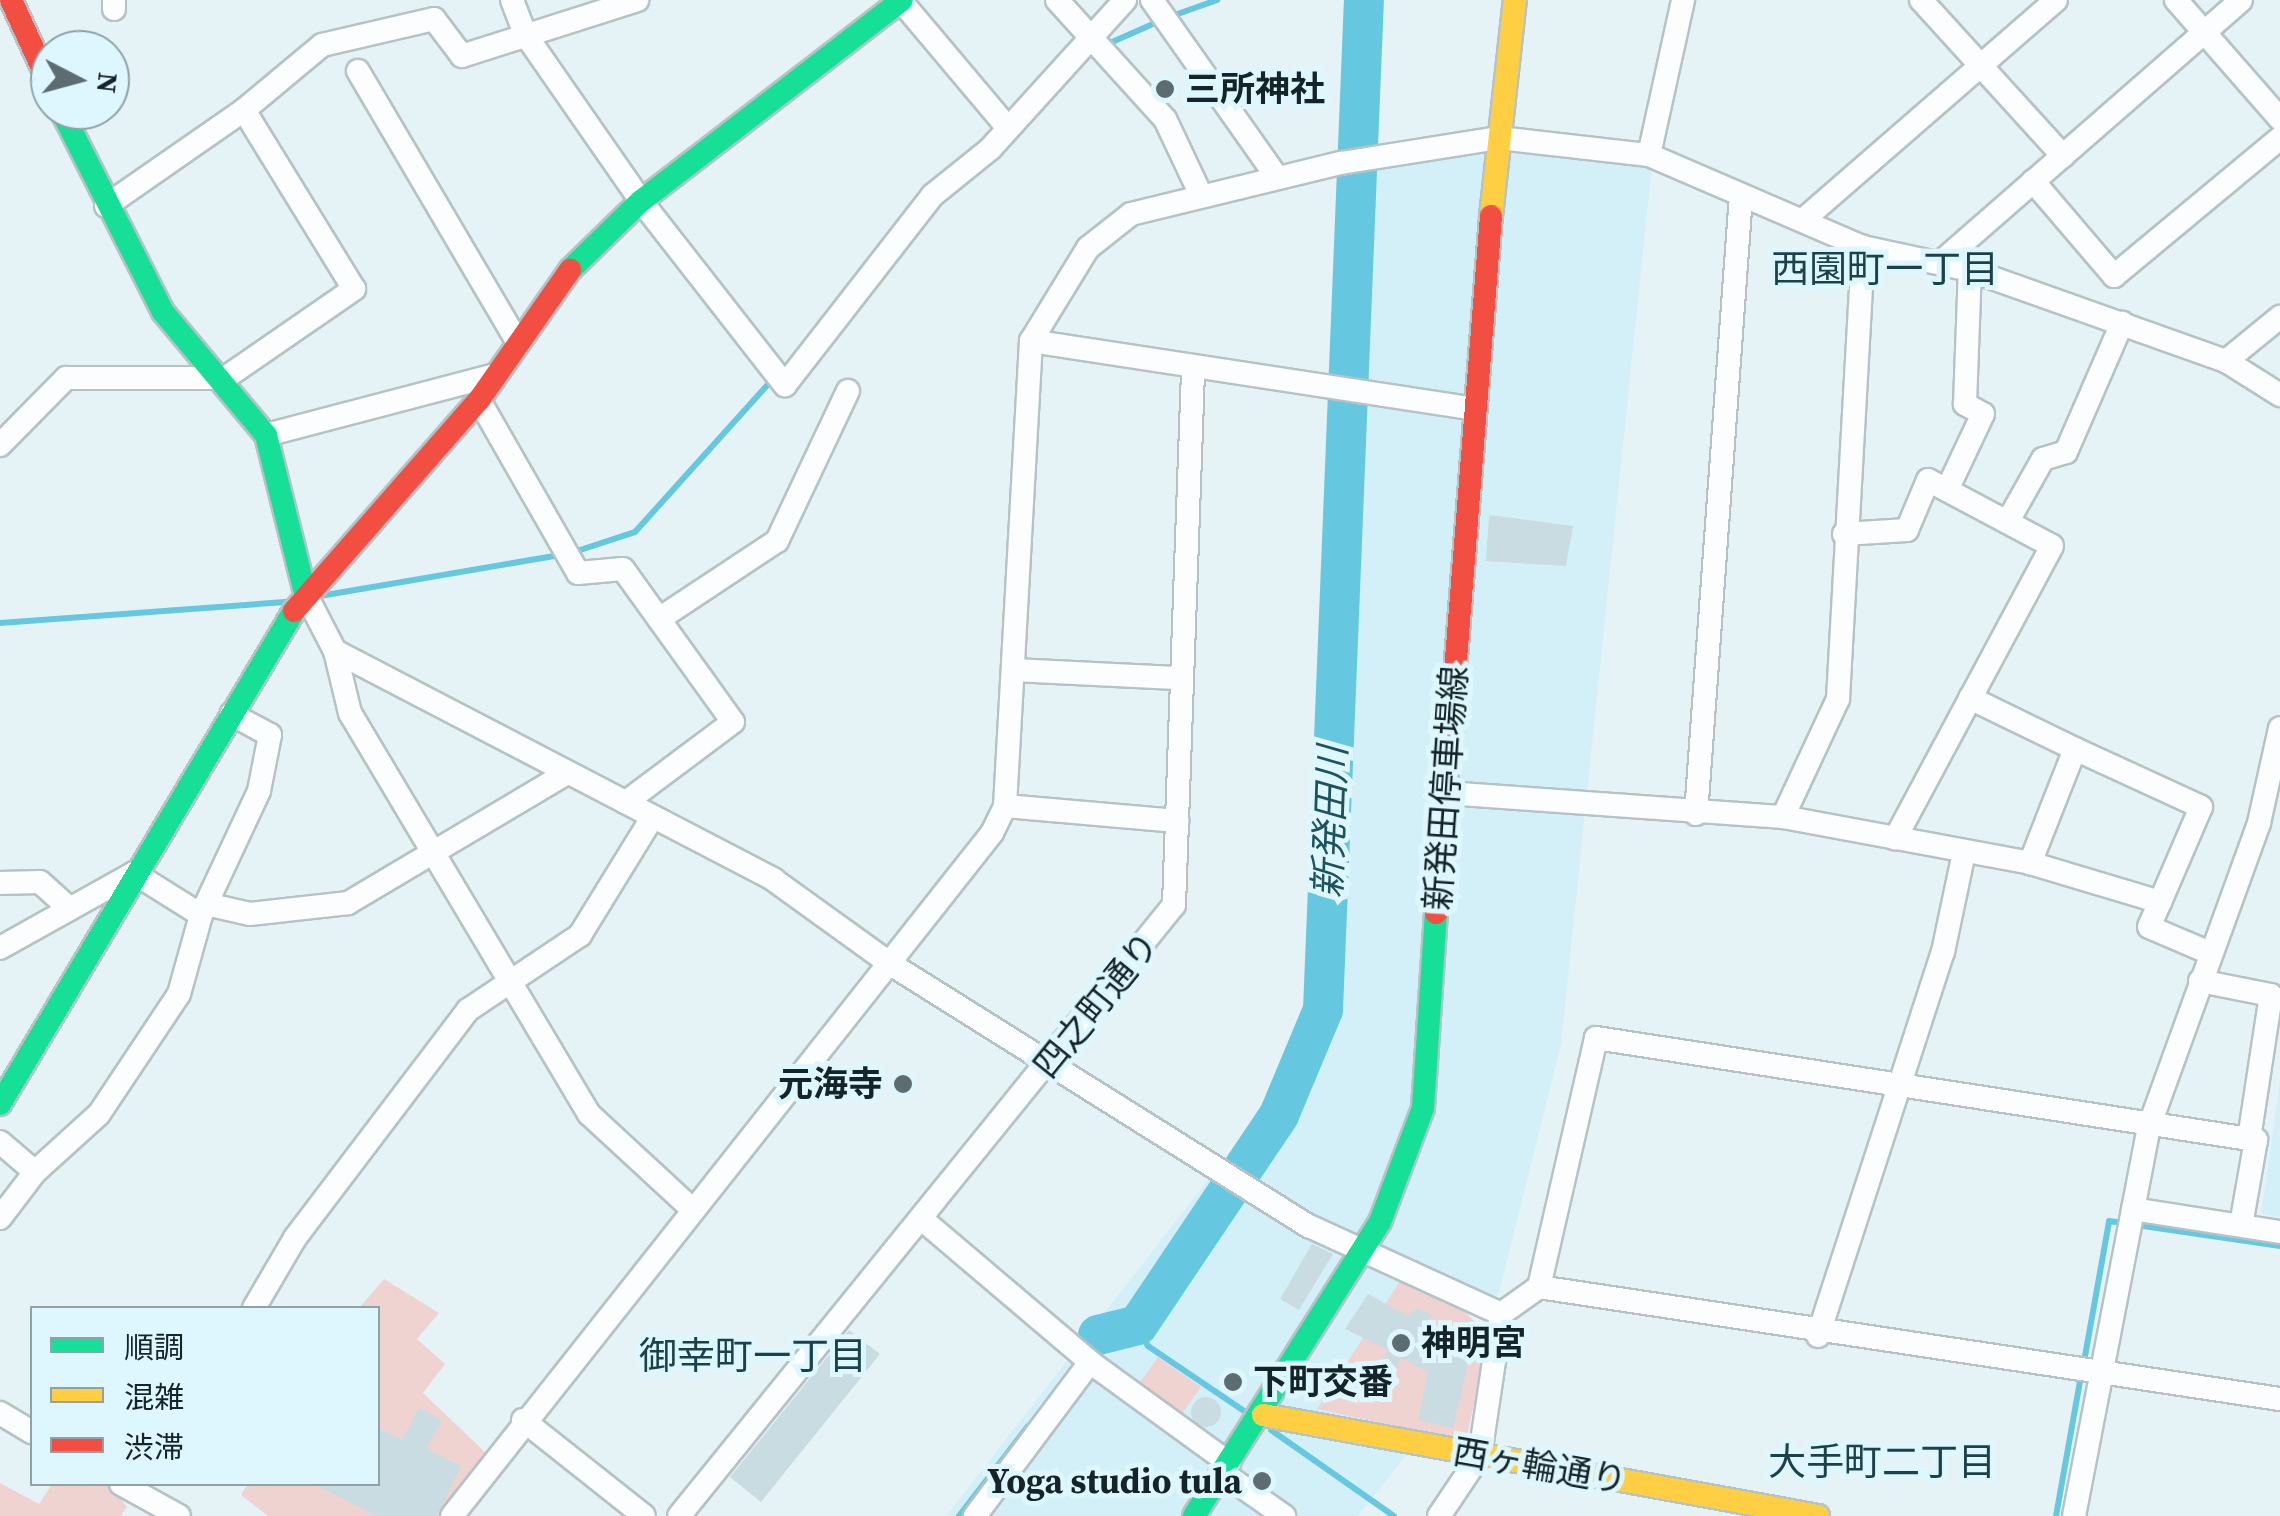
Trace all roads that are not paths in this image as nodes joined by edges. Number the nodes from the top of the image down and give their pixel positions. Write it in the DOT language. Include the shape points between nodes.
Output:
graph roads {
  1 [pos="11,0"];
  2 [pos="512,0"];
  3 [pos="637,0"];
  4 [pos="1057,0"];
  5 [pos="1125,0"];
  6 [pos="1152,0"];
  7 [pos="1514,0"];
  8 [pos="1683,0"];
  9 [pos="1921,0"];
  10 [pos="2056,0"];
  11 [pos="2176,0"];
  12 [pos="2241,0"];
  13 [pos="901,1"];
  14 [pos="2204,32"];
  15 [pos="525,34"];
  16 [pos="1083,36"];
  17 [pos="30,41"];
  18 [pos="1982,65"];
  19 [pos="358,71"];
  20 [pos="244,110"];
  21 [pos="2280,119"];
  22 [pos="1007,127"];
  23 [pos="71,130"];
  24 [pos="1499,138"];
  25 [pos="2280,138"];
  26 [pos="1650,155"];
  27 [pos="2063,156"];
  28 [pos="1277,177"];
  29 [pos="2034,181"];
  30 [pos="1200,193"];
  31 [pos="1741,196"];
  32 [pos="641,202"];
  33 [pos="106,206"];
  34 [pos="1803,220"];
  35 [pos="1863,247"];
  36 [pos="1941,262"];
  37 [pos="1970,270"];
  38 [pos="2280,317"];
  39 [pos="2122,324"];
  40 [pos="517,341"];
  41 [pos="1031,341"];
  42 [pos="2226,361"];
  43 [pos="1193,372"];
  44 [pos="495,375"];
  45 [pos="225,378"];
  46 [pos="848,391"];
  47 [pos="2280,394"];
  48 [pos="479,400"];
  49 [pos="1469,408"];
  50 [pos="266,435"];
  51 [pos="0,444"];
  52 [pos="1947,490"];
  53 [pos="2008,521"];
  54 [pos="1844,534"];
  55 [pos="305,592"];
  56 [pos="658,618"];
  57 [pos="336,651"];
  58 [pos="1014,670"];
  59 [pos="1180,678"];
  60 [pos="1970,698"];
  61 [pos="231,714"];
  62 [pos="2280,728"];
  63 [pos="2075,749"];
  64 [pos="567,773"];
  65 [pos="1446,793"];
  66 [pos="626,802"];
  67 [pos="1005,806"];
  68 [pos="1696,814"];
  69 [pos="1784,817"];
  70 [pos="652,818"];
  71 [pos="1176,821"];
  72 [pos="1896,839"];
  73 [pos="1964,852"];
  74 [pos="431,858"];
  75 [pos="2030,863"];
  76 [pos="134,873"];
  77 [pos="0,883"];
  78 [pos="2160,902"];
  79 [pos="70,909"];
  80 [pos="203,909"];
  81 [pos="0,948"];
  82 [pos="2210,953"];
  83 [pos="889,964"];
  84 [pos="2200,982"];
  85 [pos="507,984"];
  86 [pos="1050,1062"];
  87 [pos="1901,1087"];
  88 [pos="0,1104"];
  89 [pos="2149,1127"];
  90 [pos="2249,1139"];
  91 [pos="0,1142"];
  92 [pos="35,1172"];
  93 [pos="690,1208"];
  94 [pos="2133,1210"];
  95 [pos="0,1218"];
  96 [pos="924,1221"];
  97 [pos="2240,1225"];
  98 [pos="2280,1232"];
  99 [pos="1361,1255"];
  100 [pos="1539,1287"];
  101 [pos="255,1306"];
  102 [pos="1502,1314"];
  103 [pos="1818,1336"];
  104 [pos="1084,1353"];
  105 [pos="2099,1378"];
  106 [pos="2280,1400"];
  107 [pos="0,1412"];
  108 [pos="1262,1416"];
  109 [pos="523,1420"];
  110 [pos="30,1431"];
  111 [pos="1480,1455"];
  112 [pos="1226,1468"];
  113 [pos="142,1499"];
  114 [pos="1716,1507"];
  115 [pos="180,1516"];
  116 [pos="452,1516"];
  117 [pos="644,1516"];
  118 [pos="678,1516"];
  119 [pos="975,1516"];
  120 [pos="1194,1516"];
  121 [pos="1284,1516"];
  122 [pos="1439,1516"];
  123 [pos="1818,1516"];
  124 [pos="2074,1516"];
  1 -- 17 [label="street"];
  2 -- 15 [label="street"];
  3 -- 15 [label="street"];
  4 -- 16 [label="street"];
  5 -- 16 [label="street"];
  6 -- 28 [label="street"];
  7 -- 24 [label="street, 新発田停車場線"];
  8 -- 26 [label="street"];
  9 -- 18 [label="street"];
  10 -- 18 [label="street"];
  11 -- 14 [label="street"];
  12 -- 14 [label="street"];
  13 -- 22 [label="street"];
  13 -- 32 [label="street"];
  14 -- 21 [label="street"];
  14 -- 27 [label="street"];
  15 -- 20 [label="street" via="462,56 434,20 322,45"];
  15 -- 32 [label="street"];
  16 -- 22 [label="street"];
  16 -- 30 [label="street" via="1165,118"];
  18 -- 27 [label="street"];
  18 -- 34 [label="street"];
  19 -- 40 [label="street"];
  20 -- 33 [label="street"];
  20 -- 45 [label="street" via="354,289"];
  22 -- 32 [label="street" via="933,196 785,385"];
  23 -- 33 [label="street"];
  24 -- 26 [label="street"];
  24 -- 28 [label="street"];
  24 -- 49 [label="street, 新発田停車場線"];
  25 -- 29 [label="street" via="2114,276"];
  26 -- 31 [label="street"];
  27 -- 29 [label="street"];
  28 -- 30 [label="street"];
  29 -- 36 [label="street"];
  30 -- 41 [label="street" via="1132,214 1088,248"];
  31 -- 34 [label="street"];
  31 -- 68 [label="street"];
  32 -- 40 [label="street" via="574,265"];
  33 -- 45 [label="street" via="163,312"];
  34 -- 35 [label="street"];
  35 -- 36 [label="street"];
  35 -- 54 [label="street"];
  36 -- 37 [label="street"];
  37 -- 39 [label="street"];
  37 -- 52 [label="street" via="1965,404 1983,414"];
  38 -- 42 [label="street"];
  39 -- 42 [label="street"];
  39 -- 53 [label="street" via="2066,452 2044,459"];
  40 -- 44 [label="street"];
  41 -- 43 [label="street" via="1184,360"];
  41 -- 58 [label="street"];
  42 -- 47 [label="street"];
  43 -- 49 [label="street"];
  43 -- 59 [label="street, 四之町通り"];
  44 -- 48 [label="street"];
  44 -- 50 [label="street"];
  45 -- 50 [label="street"];
  45 -- 51 [label="street" via="66,378"];
  46 -- 56 [label="street" via="777,541"];
  48 -- 55 [label="street"];
  48 -- 56 [label="street" via="578,573 624,569"];
  49 -- 65 [label="street, 新発田停車場線"];
  50 -- 55 [label="street"];
  52 -- 53 [label="street"];
  52 -- 54 [label="street" via="1928,480 1907,530"];
  53 -- 60 [label="street" via="2052,546"];
  54 -- 69 [label="street" via="1838,698"];
  55 -- 57 [label="street"];
  55 -- 61 [label="street"];
  56 -- 66 [label="street" via="733,722"];
  57 -- 64 [label="street"];
  57 -- 74 [label="street" via="350,713"];
  58 -- 59 [label="street"];
  58 -- 67 [label="street"];
  59 -- 71 [label="street, 四之町通り"];
  60 -- 63 [label="street"];
  60 -- 72 [label="street"];
  61 -- 76 [label="street"];
  61 -- 80 [label="street" via="270,735 259,791"];
  62 -- 82 [label="street" via="2259,823"];
  63 -- 75 [label="street"];
  63 -- 78 [label="street" via="2201,806"];
  64 -- 66 [label="street"];
  64 -- 74 [label="street"];
  65 -- 68 [label="street"];
  65 -- 99 [label="street, 新発田停車場線" via="1423,1108 1403,1179"];
  66 -- 70 [label="street"];
  67 -- 71 [label="street"];
  67 -- 83 [label="street"];
  68 -- 69 [label="street"];
  69 -- 72 [label="street"];
  70 -- 83 [label="street" via="774,880"];
  70 -- 85 [label="street" via="580,935"];
  71 -- 86 [label="street, 四之町通り" via="1174,905"];
  72 -- 73 [label="street"];
  73 -- 75 [label="street"];
  73 -- 87 [label="street"];
  74 -- 80 [label="street" via="348,903 250,914"];
  74 -- 85 [label="street"];
  75 -- 78 [label="street"];
  76 -- 79 [label="street"];
  76 -- 80 [label="street"];
  76 -- 88 [label="street"];
  77 -- 79 [label="street" via="40,882"];
  78 -- 82 [label="street" via="2149,927"];
  79 -- 81 [label="street"];
  80 -- 92 [label="street" via="178,994 152,1041 99,1114"];
  82 -- 84 [label="street"];
  83 -- 86 [label="street"];
  83 -- 93 [label="street"];
  84 -- 89 [label="street"];
  84 -- 90 [label="street" via="2270,995"];
  85 -- 93 [label="street" via="589,1114"];
  85 -- 101 [label="street" via="468,1010 296,1238"];
  86 -- 96 [label="street, 四之町通り"];
  86 -- 99 [label="street"];
  87 -- 89 [label="street"];
  87 -- 100 [label="street" via="1596,1038"];
  87 -- 103 [label="street"];
  89 -- 90 [label="street"];
  89 -- 94 [label="street"];
  90 -- 97 [label="street" via="2256,1140"];
  91 -- 92 [label="street"];
  92 -- 95 [label="street"];
  93 -- 109 [label="street"];
  94 -- 97 [label="street"];
  94 -- 105 [label="street"];
  96 -- 104 [label="street"];
  96 -- 118 [label="street, 四之町通り"];
  97 -- 98 [label="street"];
  99 -- 102 [label="street"];
  99 -- 108 [label="street, 新発田停車場線"];
  100 -- 102 [label="street"];
  100 -- 103 [label="street"];
  102 -- 111 [label="street"];
  103 -- 105 [label="street"];
  104 -- 112 [label="street"];
  104 -- 119 [label="street"];
  105 -- 106 [label="street"];
  105 -- 124 [label="street"];
  107 -- 110 [label="street"];
  108 -- 111 [label="street, 西ヶ輪通り"];
  108 -- 112 [label="street, 新発田停車場線"];
  109 -- 116 [label="street"];
  109 -- 117 [label="street"];
  111 -- 114 [label="street, 西ヶ輪通り"];
  111 -- 122 [label="street"];
  112 -- 120 [label="street, 新発田停車場線"];
  112 -- 121 [label="street"];
  113 -- 115 [label="street"];
  114 -- 123 [label="street, 西ヶ輪通り"];
}
